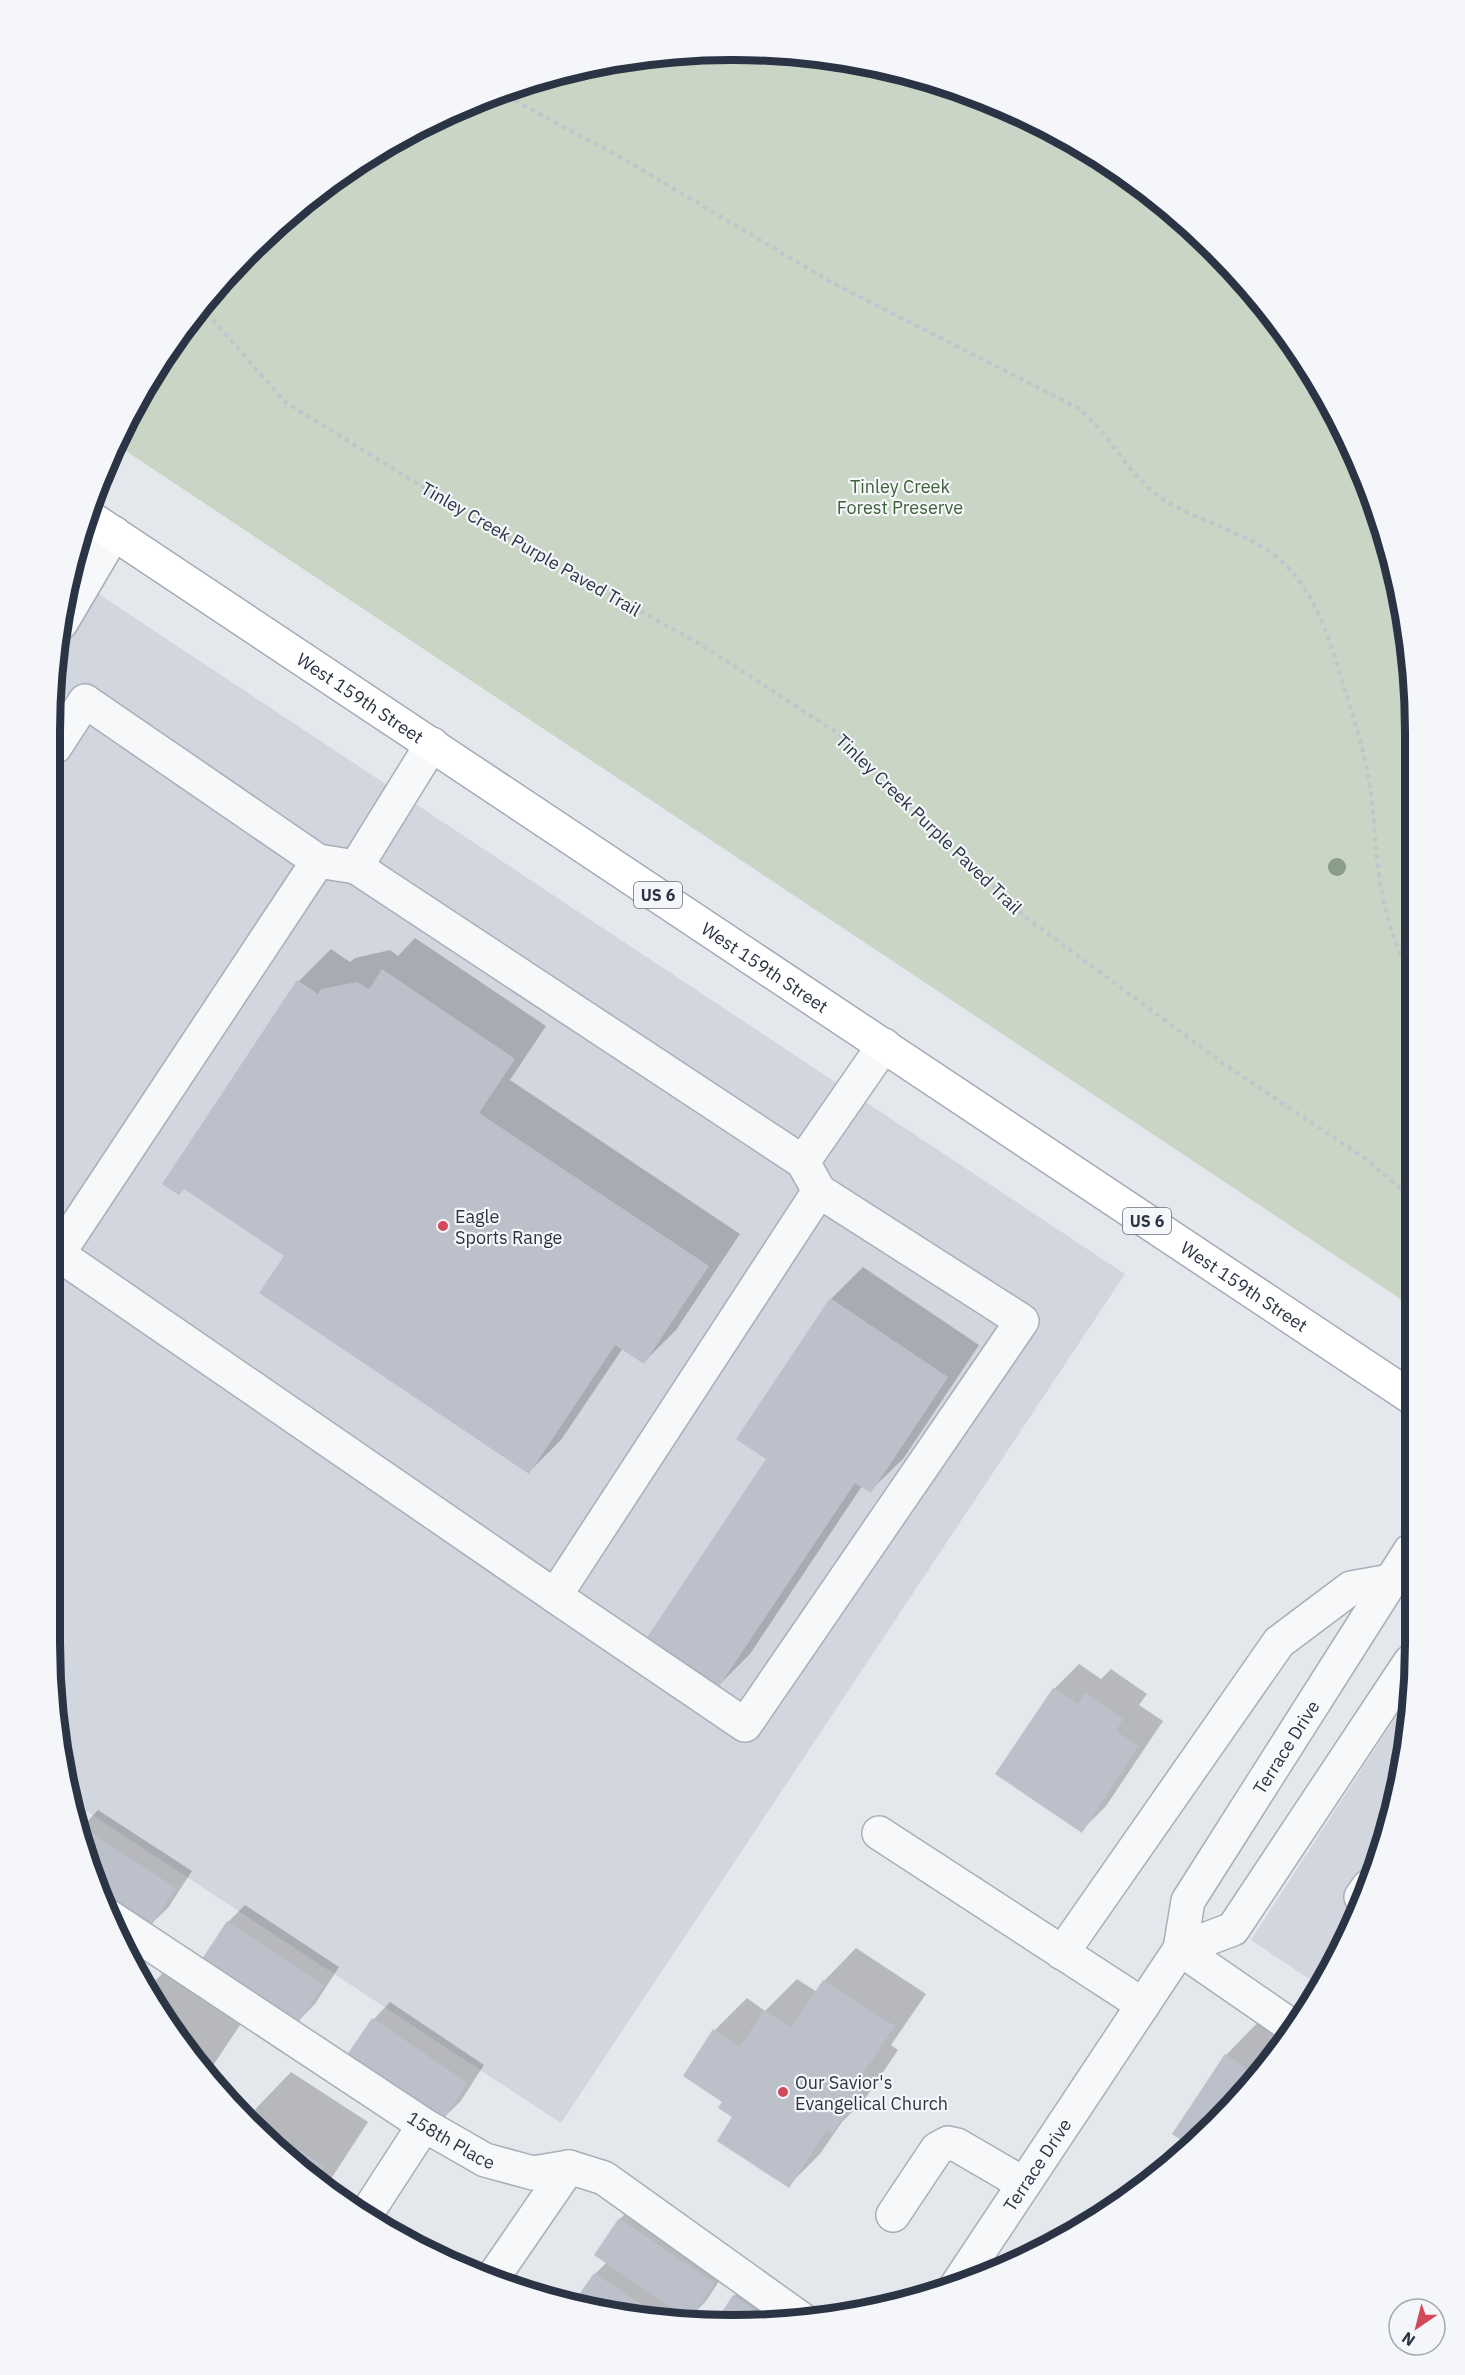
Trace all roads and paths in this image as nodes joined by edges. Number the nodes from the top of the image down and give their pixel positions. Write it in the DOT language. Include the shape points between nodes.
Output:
graph roads {
  1 [pos="510,98"];
  2 [pos="207,313"];
  3 [pos="102,525"];
  4 [pos="77,585"];
  5 [pos="60,739"];
  6 [pos="432,744"];
  7 [pos="318,861"];
  8 [pos="356,867"];
  9 [pos="1405,964"];
  10 [pos="884,1046"];
  11 [pos="803,1162"];
  12 [pos="819,1191"];
  13 [pos="1405,1192"];
  14 [pos="60,1248"];
  15 [pos="60,1255"];
  16 [pos="1405,1393"];
  17 [pos="1405,1558"];
  18 [pos="1390,1581"];
  19 [pos="555,1596"];
  20 [pos="1404,1671"];
  21 [pos="879,1833"];
  22 [pos="122,1926"];
  23 [pos="1180,1949"];
  24 [pos="1062,1953"];
  25 [pos="1143,2005"];
  26 [pos="1287,2023"];
  27 [pos="424,2124"];
  28 [pos="569,2168"];
  29 [pos="1024,2184"];
  30 [pos="370,2209"];
  31 [pos="893,2215"];
  32 [pos="497,2272"];
  33 [pos="965,2273"];
  34 [pos="792,2312"];
  1 -- 9 [label="path" via="629,162 829,281 1078,408 1101,429 1132,471 1164,500 1250,539 1292,570 1315,605 1331,644 1355,724 1370,785 1381,885 1389,922"];
  2 -- 13 [label="path, Tinley Creek Purple Paved Trail" via="285,402 470,516 705,647 839,734 1024,916 1224,1064 1366,1159"];
  3 -- 4 [label="street"];
  3 -- 6 [label="main road, West 159th Street / US 6"];
  5 -- 7 [label="street" via="85,701"];
  6 -- 8 [label="street"];
  6 -- 10 [label="main road, West 159th Street / US 6"];
  7 -- 8 [label="street"];
  7 -- 14 [label="street"];
  8 -- 11 [label="street"];
  10 -- 11 [label="street"];
  10 -- 16 [label="main road, West 159th Street / US 6"];
  11 -- 12 [label="street"];
  12 -- 19 [label="street"];
  12 -- 19 [label="street" via="1022,1321 744,1725"];
  15 -- 19 [label="street"];
  17 -- 18 [label="street, Terrace Drive"];
  18 -- 23 [label="street, Terrace Drive" via="1188,1901"];
  18 -- 24 [label="street" via="1352,1588 1279,1642"];
  20 -- 23 [label="street" via="1233,1929"];
  21 -- 24 [label="street"];
  22 -- 27 [label="street, 158th Place"];
  23 -- 25 [label="street, Terrace Drive"];
  23 -- 26 [label="street"];
  24 -- 25 [label="street"];
  25 -- 29 [label="street, Terrace Drive"];
  27 -- 28 [label="street, 158th Place" via="485,2160 533,2173"];
  27 -- 30 [label="street"];
  28 -- 32 [label="street"];
  28 -- 34 [label="street, 158th Place" via="604,2178"];
  29 -- 31 [label="street" via="948,2143 937,2149"];
  29 -- 33 [label="street, Terrace Drive"];
}
